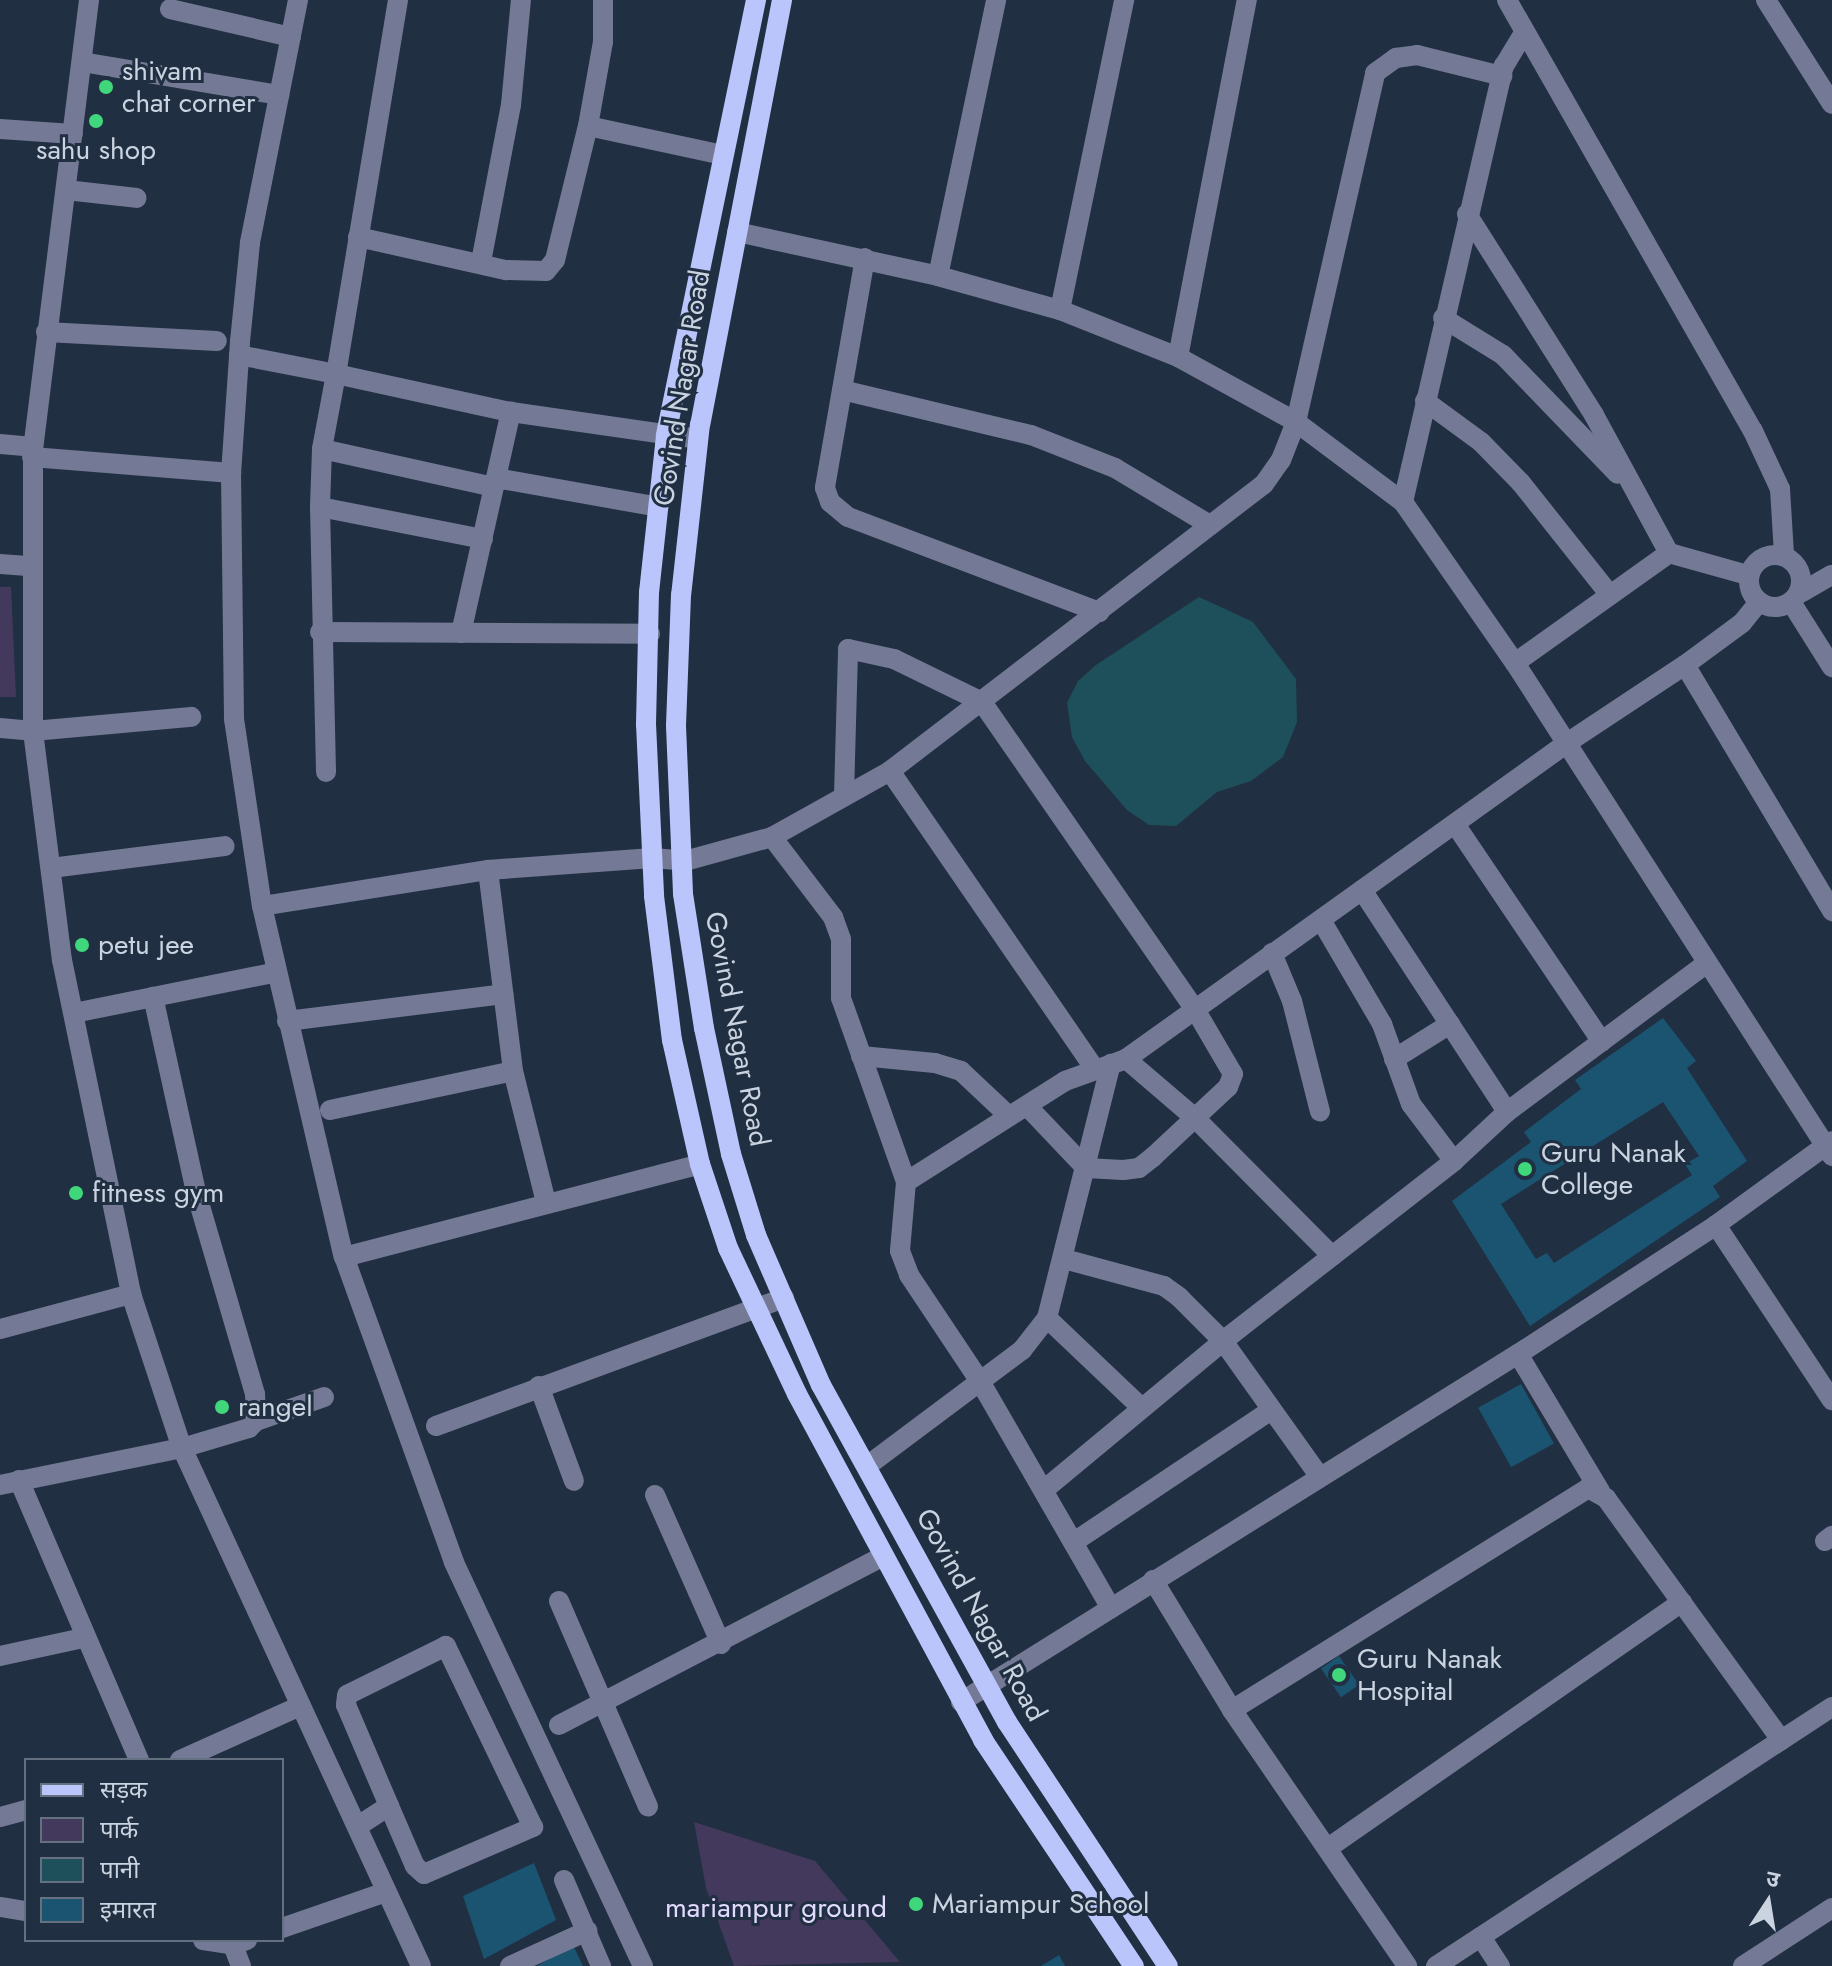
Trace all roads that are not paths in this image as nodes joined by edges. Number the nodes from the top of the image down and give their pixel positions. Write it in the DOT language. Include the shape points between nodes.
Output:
graph roads {
  1 [pos="89,0"];
  2 [pos="298,0"];
  3 [pos="398,0"];
  4 [pos="521,0"];
  5 [pos="756,0"];
  6 [pos="782,0"];
  7 [pos="996,0"];
  8 [pos="1124,0"];
  9 [pos="1247,0"];
  10 [pos="1507,0"];
  11 [pos="1766,0"];
  12 [pos="601,1"];
  13 [pos="170,9"];
  14 [pos="1523,34"];
  15 [pos="291,37"];
  16 [pos="82,62"];
  17 [pos="1502,76"];
  18 [pos="279,95"];
  19 [pos="1832,104"];
  20 [pos="588,126"];
  21 [pos="0,129"];
  22 [pos="73,134"];
  23 [pos="723,155"];
  24 [pos="66,190"];
  25 [pos="137,198"];
  26 [pos="1467,214"];
  27 [pos="737,232"];
  28 [pos="358,237"];
  29 [pos="865,258"];
  30 [pos="481,262"];
  31 [pos="938,276"];
  32 [pos="1060,310"];
  33 [pos="1443,318"];
  34 [pos="46,332"];
  35 [pos="217,341"];
  36 [pos="239,355"];
  37 [pos="1178,357"];
  38 [pos="336,374"];
  39 [pos="842,390"];
  40 [pos="1425,401"];
  41 [pos="511,412"];
  42 [pos="1296,422"];
  43 [pos="666,436"];
  44 [pos="698,439"];
  45 [pos="0,444"];
  46 [pos="322,449"];
  47 [pos="32,452"];
  48 [pos="231,473"];
  49 [pos="495,482"];
  50 [pos="1633,490"];
  51 [pos="1403,502"];
  52 [pos="320,507"];
  53 [pos="658,507"];
  54 [pos="1210,525"];
  55 [pos="483,539"];
  56 [pos="1669,553"];
  57 [pos="1784,555"];
  58 [pos="0,564"];
  59 [pos="31,566"];
  60 [pos="1748,575"];
  61 [pos="1832,575"];
  62 [pos="1610,595"];
  63 [pos="1797,597"];
  64 [pos="1759,602"];
  65 [pos="1100,612"];
  66 [pos="320,632"];
  67 [pos="461,633"];
  68 [pos="650,634"];
  69 [pos="1515,663"];
  70 [pos="1685,665"];
  71 [pos="1832,667"];
  72 [pos="982,702"];
  73 [pos="191,717"];
  74 [pos="0,728"];
  75 [pos="33,731"];
  76 [pos="1567,743"];
  77 [pos="890,771"];
  78 [pos="326,772"];
  79 [pos="844,795"];
  80 [pos="1457,827"];
  81 [pos="772,837"];
  82 [pos="225,846"];
  83 [pos="653,858"];
  84 [pos="685,861"];
  85 [pos="51,868"];
  86 [pos="488,870"];
  87 [pos="1362,890"];
  88 [pos="262,906"];
  89 [pos="1832,911"];
  90 [pos="1321,920"];
  91 [pos="1272,953"];
  92 [pos="1707,963"];
  93 [pos="277,972"];
  94 [pos="503,994"];
  95 [pos="153,997"];
  96 [pos="1196,1011"];
  97 [pos="74,1013"];
  98 [pos="287,1021"];
  99 [pos="1450,1024"];
  100 [pos="1602,1042"];
  101 [pos="861,1056"];
  102 [pos="1394,1059"];
  103 [pos="1111,1064"];
  104 [pos="513,1071"];
  105 [pos="1028,1107"];
  106 [pos="330,1110"];
  107 [pos="1320,1112"];
  108 [pos="1507,1112"];
  109 [pos="1009,1116"];
  110 [pos="1194,1117"];
  111 [pos="1830,1148"];
  112 [pos="1454,1161"];
  113 [pos="700,1164"];
  114 [pos="1086,1168"];
  115 [pos="906,1182"];
  116 [pos="546,1202"];
  117 [pos="1716,1225"];
  118 [pos="1332,1256"];
  119 [pos="344,1257"];
  120 [pos="1064,1259"];
  121 [pos="131,1294"];
  122 [pos="784,1298"];
  123 [pos="757,1309"];
  124 [pos="1047,1318"];
  125 [pos="0,1329"];
  126 [pos="1223,1341"];
  127 [pos="1518,1354"];
  128 [pos="981,1383"];
  129 [pos="539,1386"];
  130 [pos="324,1397"];
  131 [pos="1832,1400"];
  132 [pos="1142,1408"];
  133 [pos="1270,1411"];
  134 [pos="256,1421"];
  135 [pos="436,1426"];
  136 [pos="182,1448"];
  137 [pos="867,1466"];
  138 [pos="1318,1474"];
  139 [pos="574,1481"];
  140 [pos="9,1482"];
  141 [pos="1045,1489"];
  142 [pos="1600,1491"];
  143 [pos="655,1495"];
  144 [pos="1074,1542"];
  145 [pos="882,1557"];
  146 [pos="1153,1580"];
  147 [pos="559,1601"];
  148 [pos="1682,1602"];
  149 [pos="1111,1608"];
  150 [pos="83,1638"];
  151 [pos="721,1644"];
  152 [pos="0,1656"];
  153 [pos="990,1686"];
  154 [pos="961,1702"];
  155 [pos="300,1706"];
  156 [pos="1832,1707"];
  157 [pos="601,1708"];
  158 [pos="1232,1710"];
  159 [pos="559,1725"];
  160 [pos="1781,1740"];
  161 [pos="138,1758"];
  162 [pos="184,1758"];
  163 [pos="389,1806"];
  164 [pos="648,1807"];
  165 [pos="24,1811"];
  166 [pos="0,1817"];
  167 [pos="358,1826"];
  168 [pos="1328,1848"];
  169 [pos="564,1880"];
  170 [pos="386,1892"];
  171 [pos="0,1907"];
  172 [pos="1832,1908"];
  173 [pos="24,1911"];
  174 [pos="284,1927"];
  175 [pos="587,1931"];
  176 [pos="1481,1937"];
  177 [pos="240,1942"];
  178 [pos="241,1966"];
  179 [pos="421,1966"];
  180 [pos="510,1966"];
  181 [pos="601,1966"];
  182 [pos="643,1966"];
  183 [pos="1134,1966"];
  184 [pos="1168,1966"];
  185 [pos="1407,1966"];
  186 [pos="1436,1966"];
  187 [pos="1500,1966"];
  188 [pos="1743,1966"];
  1 -- 16 [label="street"];
  2 -- 15 [label="street"];
  3 -- 28 [label="street"];
  4 -- 30 [label="street" via="511,105"];
  5 -- 23 [label="main road, Govind Nagar Road"];
  6 -- 27 [label="main road, Govind Nagar Road"];
  7 -- 31 [label="street"];
  8 -- 32 [label="street"];
  9 -- 37 [label="street"];
  10 -- 14 [label="street"];
  11 -- 19 [label="street"];
  12 -- 20 [label="street" via="606,15"];
  13 -- 15 [label="street"];
  14 -- 17 [label="street"];
  14 -- 57 [label="street" via="1753,431 1780,489"];
  15 -- 18 [label="street"];
  16 -- 18 [label="street"];
  16 -- 22 [label="street"];
  17 -- 26 [label="street"];
  17 -- 42 [label="street" via="1417,55 1396,58 1375,73"];
  18 -- 36 [label="street" via="250,243"];
  20 -- 23 [label="street"];
  20 -- 30 [label="street" via="555,260 546,271 529,273"];
  21 -- 22 [label="street"];
  22 -- 24 [label="street"];
  23 -- 43 [label="main road, Govind Nagar Road"];
  24 -- 25 [label="street"];
  24 -- 34 [label="street"];
  26 -- 33 [label="street"];
  26 -- 50 [label="street" via="1594,415"];
  27 -- 29 [label="street"];
  27 -- 44 [label="main road, Govind Nagar Road"];
  28 -- 30 [label="street"];
  28 -- 38 [label="street"];
  29 -- 31 [label="street"];
  29 -- 39 [label="street"];
  31 -- 32 [label="street"];
  32 -- 37 [label="street"];
  33 -- 40 [label="street"];
  33 -- 50 [label="street" via="1503,355"];
  34 -- 35 [label="street"];
  34 -- 47 [label="street"];
  36 -- 38 [label="street"];
  36 -- 48 [label="street"];
  37 -- 42 [label="street"];
  38 -- 41 [label="street"];
  38 -- 46 [label="street"];
  39 -- 54 [label="street" via="1031,435 1115,468"];
  39 -- 65 [label="street" via="825,488 830,502 848,517"];
  40 -- 51 [label="street"];
  40 -- 62 [label="street" via="1481,442 1521,483"];
  41 -- 43 [label="street"];
  41 -- 49 [label="street"];
  42 -- 51 [label="street"];
  42 -- 54 [label="street" via="1281,460 1264,484"];
  43 -- 44 [label="street"];
  43 -- 53 [label="main road, Govind Nagar Road"];
  44 -- 84 [label="main road, Govind Nagar Road" via="679,630 676,726"];
  45 -- 47 [label="street"];
  46 -- 49 [label="street"];
  46 -- 52 [label="street"];
  47 -- 48 [label="street"];
  47 -- 59 [label="street"];
  48 -- 88 [label="street" via="234,719"];
  49 -- 53 [label="street"];
  49 -- 55 [label="street"];
  50 -- 56 [label="street"];
  51 -- 69 [label="street"];
  52 -- 55 [label="street"];
  52 -- 66 [label="street"];
  53 -- 68 [label="main road, Govind Nagar Road"];
  54 -- 65 [label="street"];
  55 -- 67 [label="street"];
  56 -- 60 [label="street"];
  56 -- 62 [label="street"];
  57 -- 60 [label="street" via="1760,558"];
  57 -- 63 [label="street" via="1798,566"];
  58 -- 59 [label="street"];
  59 -- 75 [label="street"];
  60 -- 64 [label="street"];
  61 -- 63 [label="street"];
  62 -- 69 [label="street"];
  63 -- 64 [label="street" via="1769,607"];
  63 -- 71 [label="street"];
  64 -- 70 [label="street" via="1742,623"];
  65 -- 72 [label="street"];
  66 -- 67 [label="street"];
  66 -- 78 [label="street"];
  67 -- 68 [label="street"];
  68 -- 83 [label="main road, Govind Nagar Road" via="646,724"];
  69 -- 76 [label="street"];
  70 -- 76 [label="street"];
  70 -- 89 [label="street"];
  72 -- 77 [label="street"];
  72 -- 79 [label="street" via="894,659 848,649"];
  72 -- 96 [label="street"];
  73 -- 75 [label="street"];
  74 -- 75 [label="street"];
  75 -- 85 [label="street"];
  76 -- 80 [label="street"];
  76 -- 92 [label="street"];
  77 -- 79 [label="street"];
  77 -- 103 [label="street"];
  79 -- 81 [label="street"];
  80 -- 87 [label="street"];
  80 -- 100 [label="street"];
  81 -- 84 [label="street"];
  81 -- 101 [label="street" via="833,917 841,939 841,998"];
  82 -- 85 [label="street"];
  83 -- 84 [label="street"];
  83 -- 86 [label="street"];
  83 -- 113 [label="main road, Govind Nagar Road" via="672,1040"];
  84 -- 122 [label="main road, Govind Nagar Road" via="683,894 701,1014 731,1154"];
  85 -- 97 [label="street"];
  86 -- 88 [label="street"];
  86 -- 94 [label="street"];
  87 -- 90 [label="street"];
  87 -- 99 [label="street"];
  88 -- 93 [label="street"];
  90 -- 91 [label="street"];
  90 -- 102 [label="street" via="1367,995"];
  91 -- 96 [label="street"];
  91 -- 107 [label="street" via="1292,1001"];
  92 -- 100 [label="street"];
  92 -- 111 [label="street"];
  93 -- 95 [label="street"];
  93 -- 98 [label="street"];
  94 -- 98 [label="street"];
  94 -- 104 [label="street"];
  95 -- 97 [label="street"];
  95 -- 134 [label="street" via="196,1192 255,1394"];
  96 -- 103 [label="street"];
  96 -- 110 [label="street" via="1233,1074 1228,1087"];
  97 -- 121 [label="street"];
  98 -- 119 [label="street"];
  99 -- 102 [label="street"];
  99 -- 108 [label="street"];
  100 -- 108 [label="street"];
  101 -- 109 [label="street" via="907,1058 961,1071"];
  101 -- 115 [label="street"];
  102 -- 112 [label="street" via="1411,1104"];
  103 -- 105 [label="street"];
  103 -- 110 [label="street"];
  103 -- 114 [label="street"];
  104 -- 106 [label="street"];
  104 -- 116 [label="street"];
  105 -- 109 [label="street"];
  105 -- 114 [label="street"];
  108 -- 112 [label="street"];
  109 -- 115 [label="street"];
  110 -- 114 [label="street" via="1139,1168"];
  110 -- 118 [label="street"];
  111 -- 117 [label="street"];
  112 -- 118 [label="street"];
  113 -- 116 [label="street"];
  113 -- 123 [label="main road, Govind Nagar Road" via="728,1248"];
  114 -- 120 [label="street"];
  115 -- 128 [label="street" via="900,1251 927,1307"];
  116 -- 119 [label="street"];
  117 -- 127 [label="street"];
  117 -- 131 [label="street"];
  118 -- 126 [label="street"];
  119 -- 182 [label="street" via="454,1562"];
  120 -- 124 [label="street"];
  120 -- 126 [label="street" via="1164,1286"];
  121 -- 125 [label="street"];
  121 -- 136 [label="street"];
  122 -- 123 [label="street"];
  122 -- 137 [label="main road, Govind Nagar Road" via="821,1385"];
  123 -- 129 [label="street"];
  123 -- 145 [label="main road, Govind Nagar Road"];
  124 -- 128 [label="street" via="1022,1350"];
  124 -- 132 [label="street"];
  126 -- 132 [label="street"];
  126 -- 133 [label="street"];
  127 -- 138 [label="street"];
  127 -- 142 [label="street"];
  128 -- 137 [label="street"];
  128 -- 141 [label="street"];
  129 -- 135 [label="street"];
  129 -- 139 [label="street"];
  130 -- 134 [label="street"];
  132 -- 141 [label="street"];
  133 -- 138 [label="street"];
  133 -- 144 [label="street"];
  134 -- 136 [label="street" via="249,1428"];
  136 -- 140 [label="street"];
  136 -- 155 [label="street"];
  137 -- 153 [label="main road, Govind Nagar Road"];
  138 -- 146 [label="street"];
  140 -- 150 [label="street"];
  141 -- 144 [label="street"];
  142 -- 148 [label="street"];
  142 -- 158 [label="street" via="1578,1490"];
  143 -- 151 [label="street"];
  144 -- 149 [label="street"];
  145 -- 151 [label="street"];
  145 -- 154 [label="main road, Govind Nagar Road"];
  146 -- 149 [label="street"];
  146 -- 158 [label="street"];
  147 -- 157 [label="street"];
  148 -- 160 [label="street"];
  148 -- 168 [label="street"];
  149 -- 153 [label="street"];
  150 -- 152 [label="street"];
  150 -- 161 [label="street"];
  151 -- 157 [label="street"];
  153 -- 154 [label="street"];
  153 -- 184 [label="main road, Govind Nagar Road" via="1007,1722"];
  154 -- 183 [label="main road, Govind Nagar Road"];
  155 -- 162 [label="street"];
  155 -- 167 [label="street"];
  156 -- 160 [label="street"];
  157 -- 159 [label="street"];
  157 -- 164 [label="street"];
  158 -- 168 [label="street"];
  160 -- 176 [label="street"];
  163 -- 163 [label="street" via="415,1866 424,1874 533,1827 446,1646 347,1695 346,1705"];
  163 -- 167 [label="street"];
  165 -- 166 [label="street"];
  167 -- 170 [label="street"];
  168 -- 185 [label="street"];
  169 -- 175 [label="street"];
  170 -- 174 [label="street"];
  170 -- 179 [label="street"];
  171 -- 173 [label="street"];
  172 -- 188 [label="street"];
  175 -- 180 [label="street"];
  175 -- 181 [label="street"];
  176 -- 186 [label="street"];
  176 -- 187 [label="street"];
  177 -- 178 [label="street"];
}
